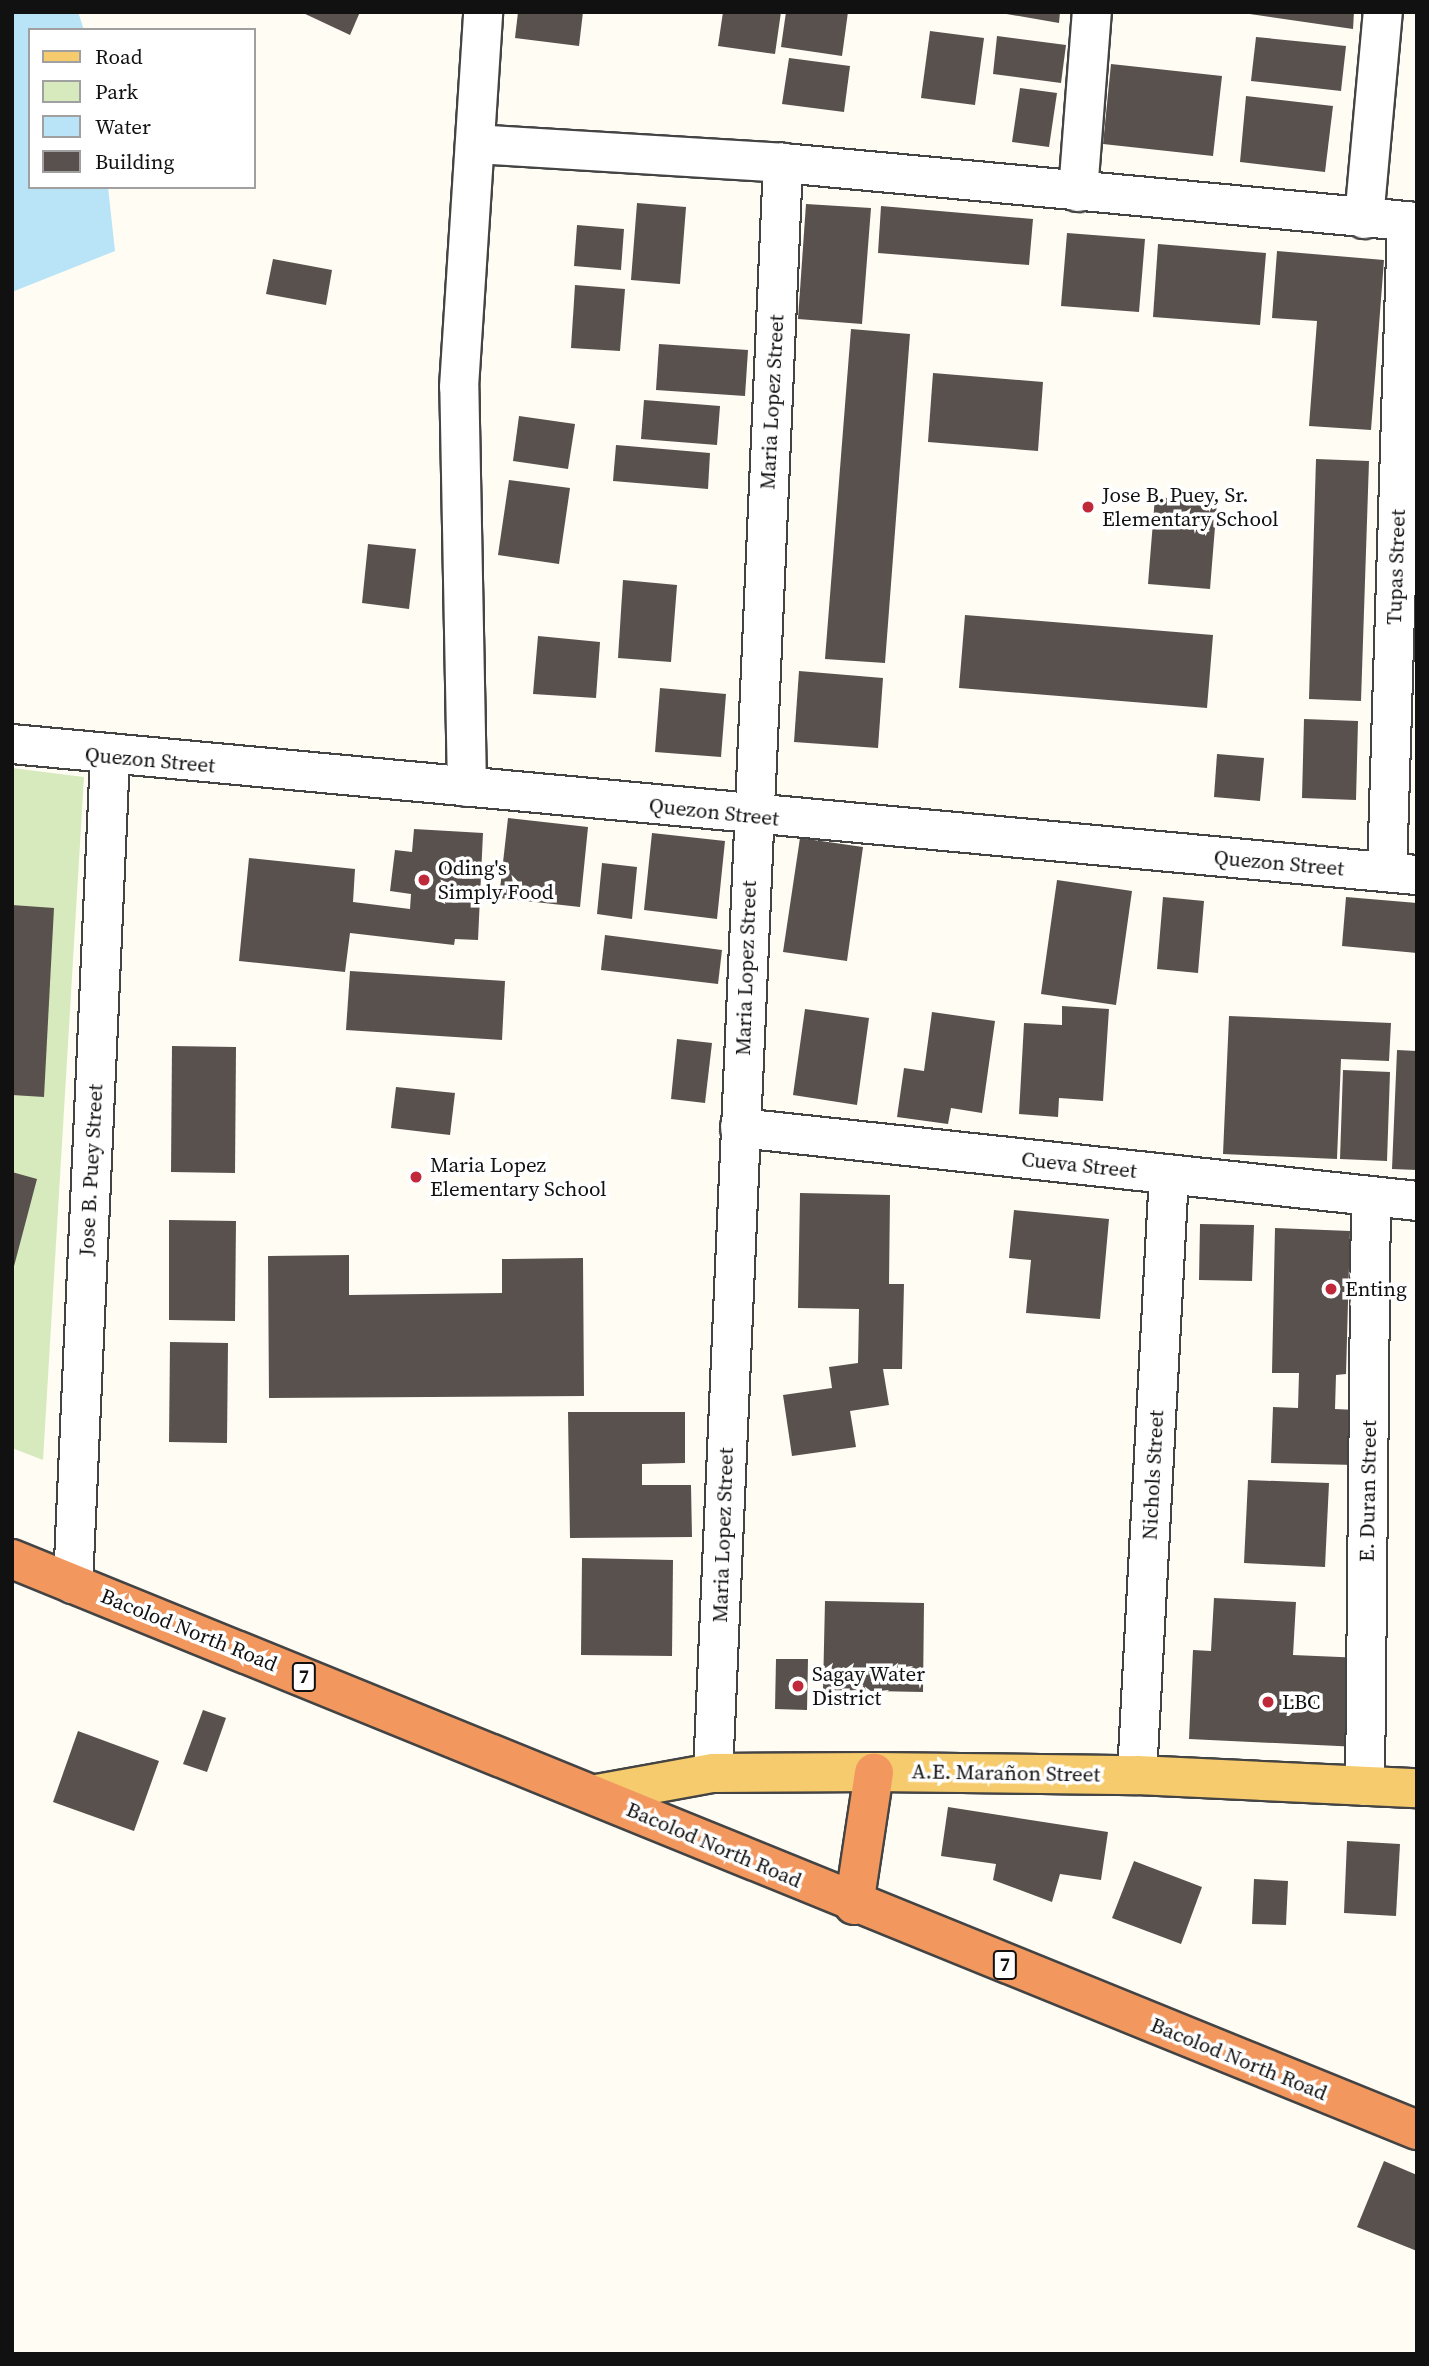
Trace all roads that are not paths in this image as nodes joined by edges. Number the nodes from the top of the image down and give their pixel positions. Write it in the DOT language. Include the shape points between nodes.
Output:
graph roads {
  1 [pos="483,12"];
  2 [pos="1091,12"];
  3 [pos="1383,12"];
  4 [pos="475,144"];
  5 [pos="783,163"];
  6 [pos="1079,192"];
  7 [pos="1364,219"];
  8 [pos="1412,222"];
  9 [pos="12,744"];
  10 [pos="110,757"];
  11 [pos="467,787"];
  12 [pos="751,816"];
  13 [pos="1402,874"];
  14 [pos="740,1128"];
  15 [pos="1169,1175"];
  16 [pos="1371,1196"];
  17 [pos="1417,1201"];
  18 [pos="12,1559"];
  19 [pos="73,1584"];
  20 [pos="874,1772"];
  21 [pos="713,1773"];
  22 [pos="1137,1775"];
  23 [pos="1365,1786"];
  24 [pos="1417,1788"];
  25 [pos="597,1794"];
  26 [pos="854,1905"];
  27 [pos="1417,2130"];
  1 -- 4 [label="street"];
  2 -- 6 [label="street"];
  3 -- 7 [label="street"];
  4 -- 5 [label="street"];
  4 -- 11 [label="street" via="459,387"];
  5 -- 6 [label="street"];
  5 -- 12 [label="street, Maria Lopez Street"];
  6 -- 7 [label="street"];
  7 -- 8 [label="street"];
  8 -- 13 [label="street, Tupas Street"];
  9 -- 10 [label="street, Quezon Street"];
  10 -- 11 [label="street, Quezon Street"];
  10 -- 19 [label="street, Jose B. Puey Street"];
  11 -- 12 [label="street, Quezon Street"];
  12 -- 13 [label="street, Quezon Street"];
  12 -- 14 [label="street, Maria Lopez Street"];
  14 -- 15 [label="street, Cueva Street"];
  14 -- 21 [label="street, Maria Lopez Street"];
  15 -- 16 [label="street, Cueva Street"];
  15 -- 22 [label="street, Nichols Street"];
  16 -- 17 [label="street, Cueva Street"];
  16 -- 23 [label="street, E. Duran Street"];
  18 -- 19 [label="highway, Bacolod North Road / 7"];
  19 -- 25 [label="highway, Bacolod North Road / 7"];
  20 -- 21 [label="main road, A.E. Marañon Street"];
  20 -- 22 [label="main road, A.E. Marañon Street"];
  20 -- 26 [label="highway"];
  21 -- 25 [label="main road, A.E. Marañon Street"];
  22 -- 23 [label="main road, A.E. Marañon Street"];
  23 -- 24 [label="main road, A.E. Marañon Street"];
  25 -- 26 [label="highway, Bacolod North Road / 7"];
  26 -- 27 [label="highway, Bacolod North Road / 7"];
}
